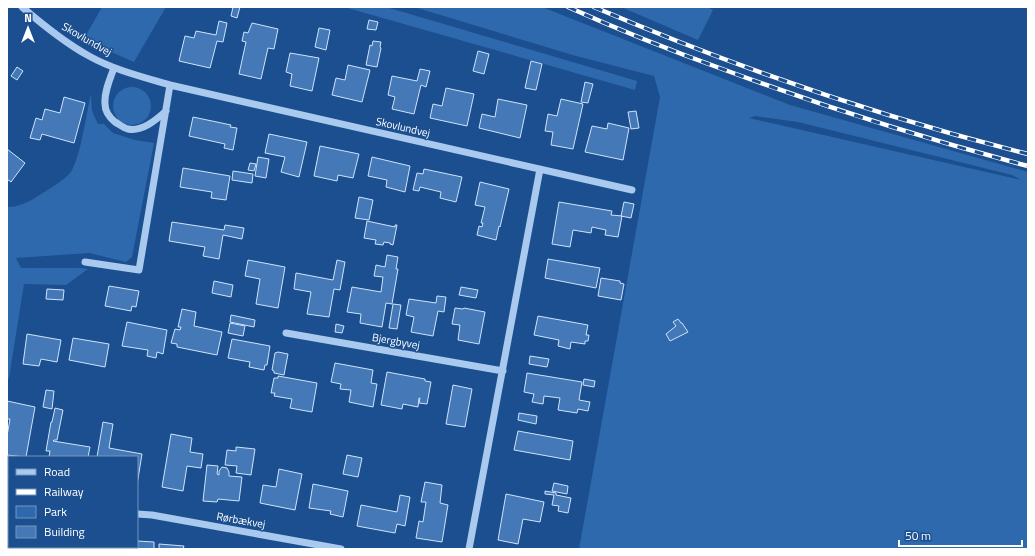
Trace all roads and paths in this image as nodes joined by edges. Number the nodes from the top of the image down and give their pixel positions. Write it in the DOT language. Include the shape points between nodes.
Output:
graph roads {
  1 [pos="22,7"];
  2 [pos="114,68"];
  3 [pos="170,85"];
  4 [pos="166,111"];
  5 [pos="540,169"];
  6 [pos="632,190"];
  7 [pos="85,262"];
  8 [pos="286,333"];
  9 [pos="503,371"];
  10 [pos="138,514"];
  11 [pos="341,549"];
  12 [pos="469,549"];
  1 -- 2 [label="street, Skovlundvej" via="44,27 89,56"];
  2 -- 3 [label="street, Skovlundvej"];
  2 -- 4 [label="street" via="105,104 108,117 128,130 138,130 156,121"];
  3 -- 4 [label="street"];
  3 -- 5 [label="street, Skovlundvej"];
  4 -- 7 [label="street" via="138,270"];
  5 -- 6 [label="street, Skovlundvej"];
  5 -- 9 [label="street"];
  8 -- 9 [label="street, Bjergbyvej"];
  9 -- 12 [label="street"];
  10 -- 11 [label="street, Rørbækvej"];
}
